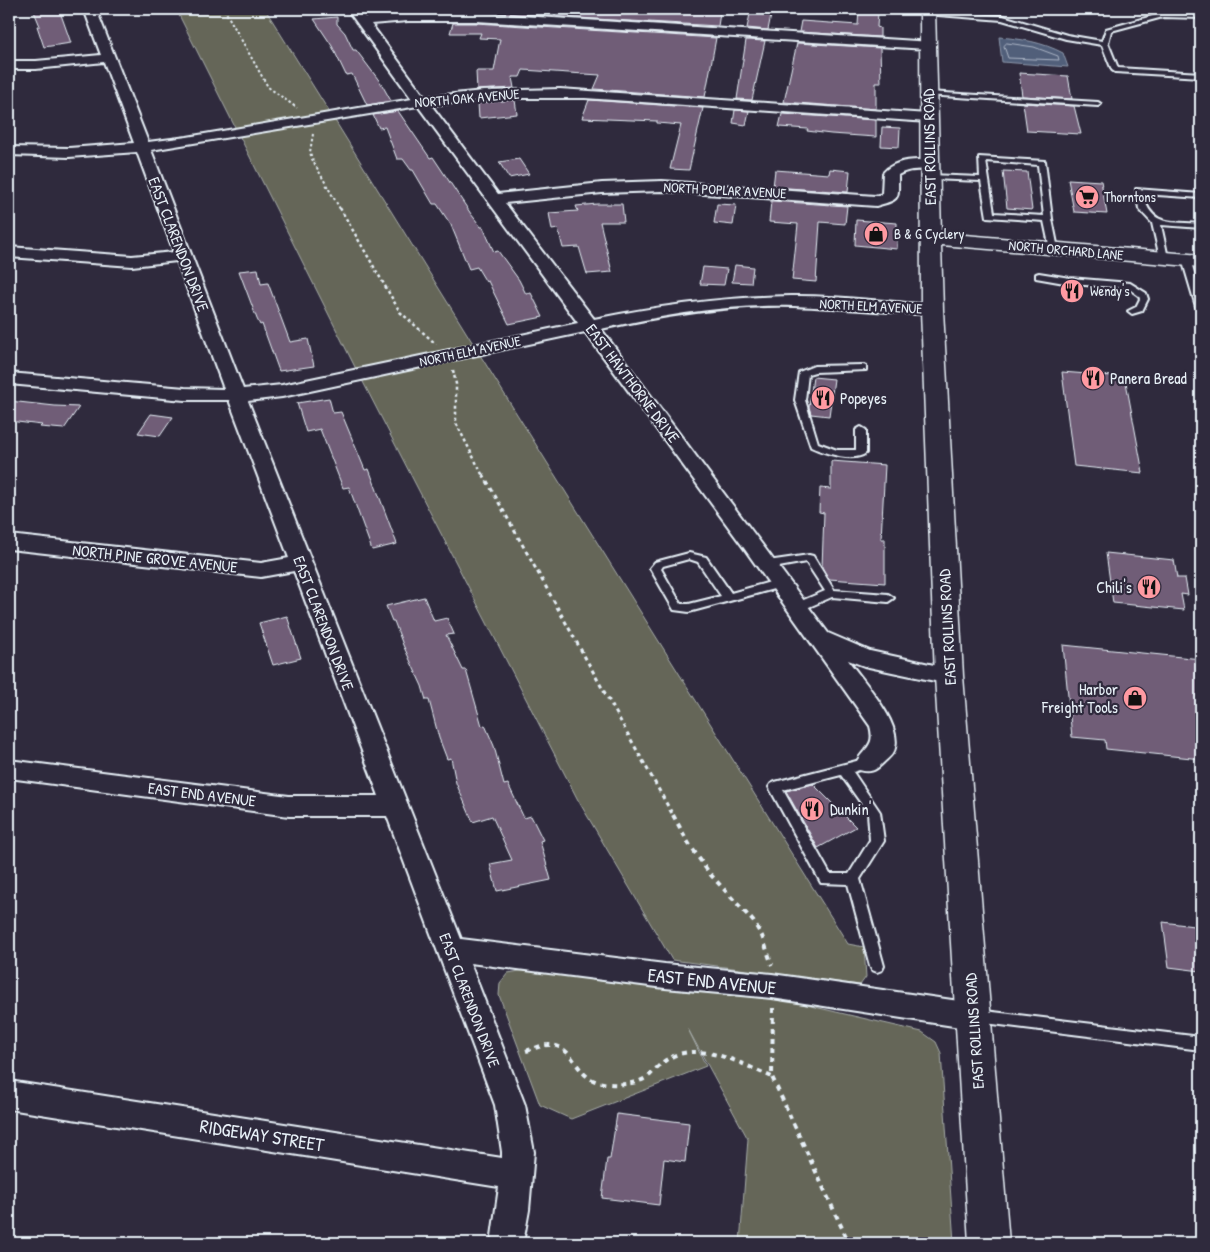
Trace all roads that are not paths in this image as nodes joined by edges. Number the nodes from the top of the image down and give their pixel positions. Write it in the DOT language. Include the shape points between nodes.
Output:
graph roads {
  1 [pos="90,9"];
  2 [pos="927,11"];
  3 [pos="357,15"];
  4 [pos="1201,16"];
  5 [pos="1105,43"];
  6 [pos="927,45"];
  7 [pos="108,58"];
  8 [pos="9,66"];
  9 [pos="1201,75"];
  10 [pos="928,94"];
  11 [pos="421,102"];
  12 [pos="1098,104"];
  13 [pos="928,118"];
  14 [pos="142,147"];
  15 [pos="9,150"];
  16 [pos="930,171"];
  17 [pos="984,179"];
  18 [pos="1201,196"];
  19 [pos="494,199"];
  20 [pos="1048,219"];
  21 [pos="1156,222"];
  22 [pos="1201,226"];
  23 [pos="931,238"];
  24 [pos="1054,248"];
  25 [pos="9,252"];
  26 [pos="183,256"];
  27 [pos="1164,258"];
  28 [pos="1194,260"];
  29 [pos="1039,276"];
  30 [pos="932,310"];
  31 [pos="1201,310"];
  32 [pos="1132,311"];
  33 [pos="590,326"];
  34 [pos="863,368"];
  35 [pos="9,379"];
  36 [pos="236,395"];
  37 [pos="861,430"];
  38 [pos="9,542"];
  39 [pos="300,563"];
  40 [pos="768,565"];
  41 [pos="781,583"];
  42 [pos="831,593"];
  43 [pos="728,597"];
  44 [pos="888,598"];
  45 [pos="798,607"];
  46 [pos="822,638"];
  47 [pos="948,676"];
  48 [pos="868,763"];
  49 [pos="9,769"];
  50 [pos="844,769"];
  51 [pos="395,806"];
  52 [pos="853,879"];
  53 [pos="452,949"];
  54 [pos="877,966"];
  55 [pos="973,1016"];
  56 [pos="1201,1044"];
  57 [pos="9,1095"];
  58 [pos="516,1175"];
  59 [pos="507,1243"];
  60 [pos="990,1243"];
  1 -- 7 [label="street, EAST CLARENDON DRIVE"];
  2 -- 5 [label="lane" via="1003,18 1066,37"];
  2 -- 6 [label="main road, EAST ROLLINS ROAD"];
  3 -- 6 [label="street" via="476,17"];
  3 -- 11 [label="street, EAST HAWTHORNE DRIVE"];
  4 -- 5 [label="lane" via="1163,15 1108,30"];
  5 -- 9 [label="lane" via="1115,70"];
  6 -- 10 [label="main road, EAST ROLLINS ROAD"];
  7 -- 8 [label="street"];
  7 -- 14 [label="street, EAST CLARENDON DRIVE"];
  10 -- 12 [label="lane"];
  10 -- 13 [label="main road, EAST ROLLINS ROAD"];
  11 -- 13 [label="street, NORTH OAK AVENUE" via="482,95 560,93"];
  11 -- 14 [label="street, NORTH OAK AVENUE"];
  11 -- 19 [label="street, EAST HAWTHORNE DRIVE"];
  13 -- 16 [label="main road, EAST ROLLINS ROAD"];
  14 -- 15 [label="street, NORTH OAK AVENUE" via="92,152"];
  14 -- 26 [label="street, EAST CLARENDON DRIVE"];
  16 -- 17 [label="lane"];
  16 -- 19 [label="street, NORTH POPLAR AVENUE" via="910,164 898,168 891,173 890,197 876,201 662,186 602,188"];
  16 -- 23 [label="main road, EAST ROLLINS ROAD"];
  17 -- 20 [label="lane" via="990,215"];
  17 -- 20 [label="lane" via="982,159 1042,163"];
  18 -- 21 [label="lane" via="1139,191 1143,209"];
  19 -- 33 [label="street, EAST HAWTHORNE DRIVE"];
  20 -- 24 [label="lane"];
  21 -- 22 [label="lane"];
  21 -- 27 [label="lane"];
  23 -- 24 [label="main road, NORTH ORCHARD LANE"];
  23 -- 30 [label="main road, EAST ROLLINS ROAD"];
  24 -- 27 [label="main road, NORTH ORCHARD LANE"];
  25 -- 26 [label="street" via="132,261"];
  26 -- 36 [label="street, EAST CLARENDON DRIVE"];
  27 -- 28 [label="main road, NORTH ORCHARD LANE"];
  28 -- 31 [label="lane"];
  29 -- 32 [label="lane" via="1130,286 1138,290 1144,299 1139,309"];
  30 -- 33 [label="street, NORTH ELM AVENUE" via="793,301 737,303 684,308"];
  30 -- 47 [label="main road, EAST ROLLINS ROAD"];
  33 -- 36 [label="street, NORTH ELM AVENUE" via="282,391"];
  33 -- 40 [label="street, EAST HAWTHORNE DRIVE"];
  34 -- 37 [label="lane" via="804,372 800,400 814,445 830,453 861,453"];
  35 -- 36 [label="street, NORTH ELM AVENUE" via="185,394"];
  36 -- 39 [label="street, EAST CLARENDON DRIVE"];
  38 -- 39 [label="street, NORTH PINE GROVE AVENUE" via="261,570"];
  39 -- 51 [label="street, EAST CLARENDON DRIVE"];
  40 -- 41 [label="street, EAST HAWTHORNE DRIVE"];
  40 -- 42 [label="lane" via="809,558"];
  41 -- 43 [label="lane"];
  41 -- 45 [label="street, EAST HAWTHORNE DRIVE"];
  42 -- 44 [label="lane"];
  42 -- 45 [label="lane"];
  43 -- 43 [label="lane" via="689,608 678,607 656,568 658,564 689,556 702,559"];
  45 -- 46 [label="street, EAST HAWTHORNE DRIVE"];
  46 -- 47 [label="street" via="864,658"];
  46 -- 48 [label="street, EAST HAWTHORNE DRIVE" via="881,724 883,748"];
  47 -- 55 [label="main road, EAST ROLLINS ROAD"];
  48 -- 50 [label="lane"];
  49 -- 51 [label="street, EAST END AVENUE" via="289,806"];
  50 -- 52 [label="lane" via="874,812 877,841"];
  50 -- 52 [label="lane" via="775,787 826,879"];
  51 -- 53 [label="street, EAST CLARENDON DRIVE"];
  52 -- 54 [label="lane"];
  53 -- 55 [label="street, EAST END AVENUE" via="772,986"];
  53 -- 58 [label="street, EAST CLARENDON DRIVE" via="510,1105 518,1152"];
  55 -- 56 [label="lane"];
  55 -- 60 [label="main road, EAST ROLLINS ROAD"];
  57 -- 58 [label="street, RIDGEWAY STREET"];
  58 -- 59 [label="street, EAST CLARENDON DRIVE"];
}
